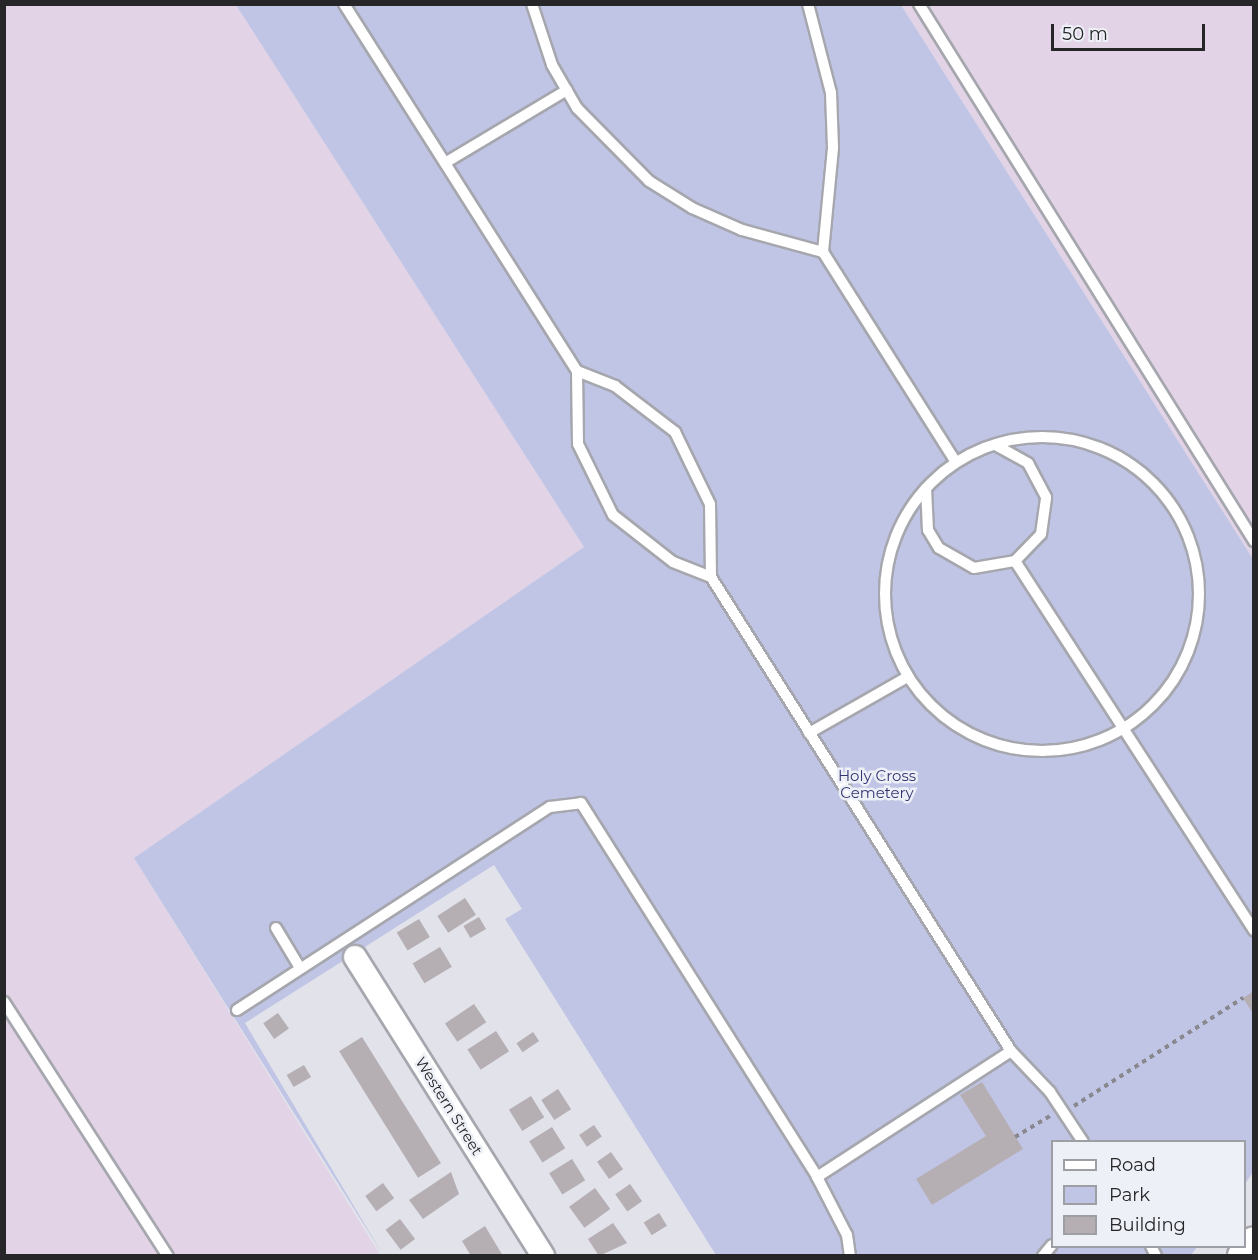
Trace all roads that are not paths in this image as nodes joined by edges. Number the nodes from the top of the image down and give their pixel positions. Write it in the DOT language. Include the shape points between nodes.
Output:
graph roads {
  1 [pos="344,4"];
  2 [pos="532,4"];
  3 [pos="808,4"];
  4 [pos="919,4"];
  5 [pos="567,90"];
  6 [pos="445,163"];
  7 [pos="823,252"];
  8 [pos="578,370"];
  9 [pos="995,444"];
  10 [pos="956,462"];
  11 [pos="926,488"];
  12 [pos="1254,542"];
  13 [pos="1015,561"];
  14 [pos="711,578"];
  15 [pos="907,677"];
  16 [pos="1125,728"];
  17 [pos="809,733"];
  18 [pos="276,928"];
  19 [pos="1254,931"];
  20 [pos="355,957"];
  21 [pos="300,968"];
  22 [pos="4,1002"];
  23 [pos="237,1010"];
  24 [pos="1011,1051"];
  25 [pos="1082,1140"];
  26 [pos="817,1177"];
  27 [pos="1254,1243"];
  28 [pos="168,1256"];
  29 [pos="543,1256"];
  30 [pos="850,1256"];
  31 [pos="1244,1256"];
  1 -- 6 [label="lane"];
  2 -- 5 [label="lane" via="552,65"];
  3 -- 7 [label="lane" via="831,93 832,147"];
  4 -- 12 [label="lane"];
  5 -- 6 [label="lane"];
  5 -- 7 [label="lane" via="611,147 692,208 742,230"];
  6 -- 8 [label="lane"];
  7 -- 10 [label="lane"];
  8 -- 14 [label="lane" via="615,386 675,432 710,504"];
  8 -- 14 [label="lane" via="578,444 613,516 673,562"];
  9 -- 10 [label="lane"];
  9 -- 13 [label="lane" via="1028,463 1046,497 1041,534"];
  9 -- 16 [label="lane" via="1061,438 1103,449 1140,471 1170,502 1190,540 1199,582 1197,625 1176,675 1158,701"];
  10 -- 11 [label="lane"];
  11 -- 13 [label="lane" via="928,530 939,548 975,568"];
  11 -- 15 [label="lane" via="907,512 890,551 884,594 890,638"];
  13 -- 16 [label="lane"];
  14 -- 17 [label="lane"];
  15 -- 16 [label="lane" via="939,714 982,740 1001,745 1030,751 1079,747"];
  15 -- 17 [label="lane"];
  16 -- 19 [label="lane"];
  17 -- 24 [label="lane"];
  18 -- 21 [label="lane"];
  20 -- 29 [label="street, Western Street"];
  21 -- 23 [label="lane"];
  21 -- 26 [label="lane" via="550,807 581,803"];
  22 -- 28 [label="lane"];
  24 -- 25 [label="lane" via="1063,1111"];
  24 -- 26 [label="lane"];
  26 -- 30 [label="lane" via="847,1235"];
  27 -- 31 [label="street"];
}
